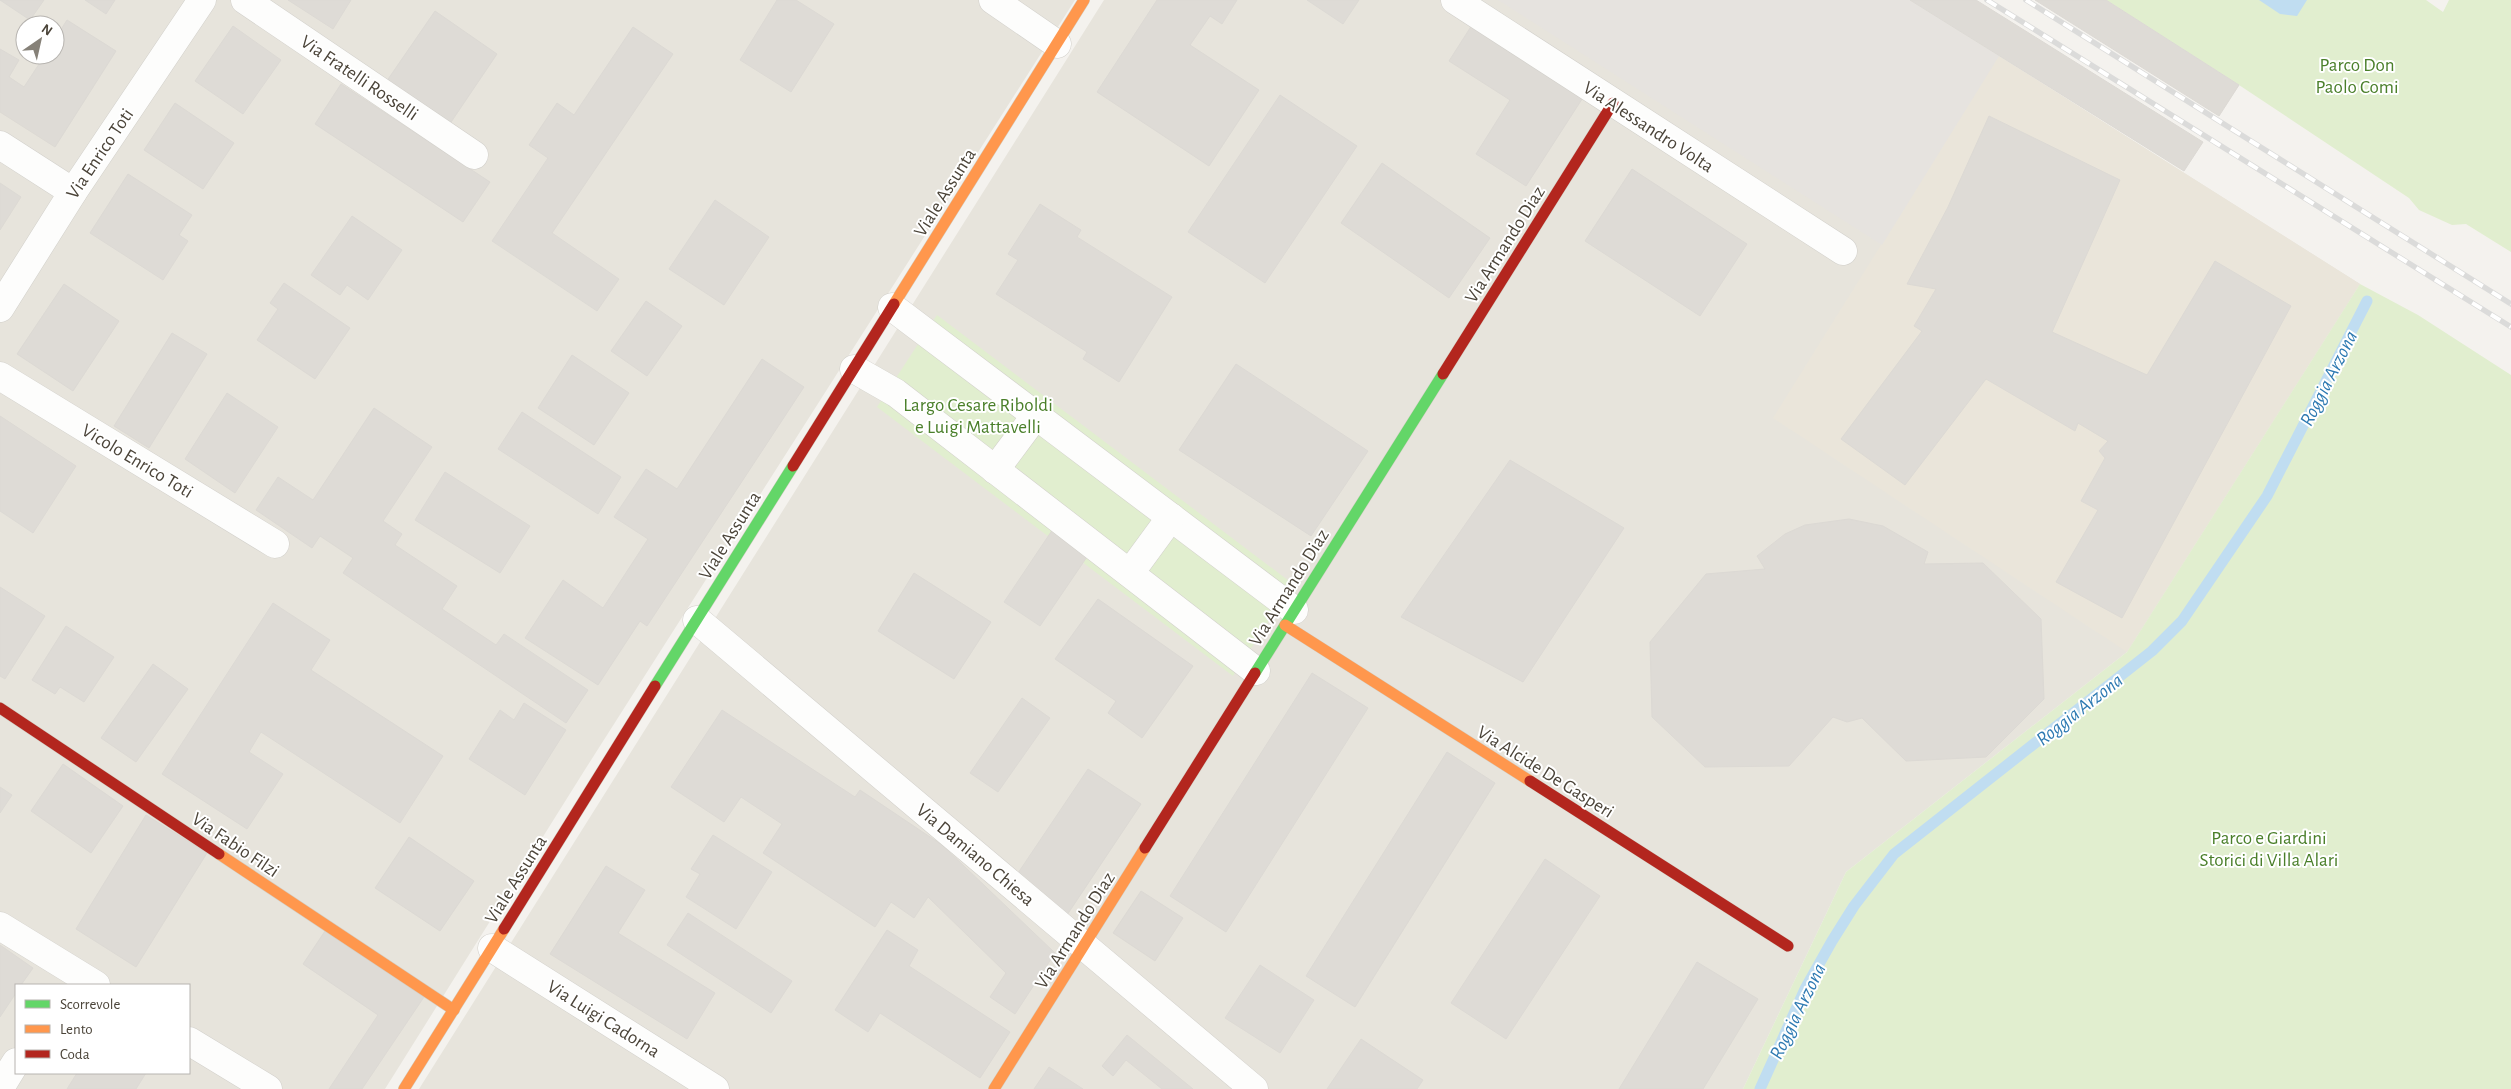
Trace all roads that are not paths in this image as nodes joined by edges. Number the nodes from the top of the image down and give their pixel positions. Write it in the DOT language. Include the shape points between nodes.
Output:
graph roads {
  1 [pos="202,0"];
  2 [pos="245,0"];
  3 [pos="993,0"];
  4 [pos="1084,0"];
  5 [pos="1455,0"];
  6 [pos="1057,44"];
  7 [pos="1612,103"];
  8 [pos="0,146"];
  9 [pos="474,155"];
  10 [pos="67,202"];
  11 [pos="1843,251"];
  12 [pos="892,307"];
  13 [pos="0,308"];
  14 [pos="854,369"];
  15 [pos="0,376"];
  16 [pos="1036,415"];
  17 [pos="995,470"];
  18 [pos="1170,517"];
  19 [pos="275,544"];
  20 [pos="1130,573"];
  21 [pos="1290,618"];
  22 [pos="697,620"];
  23 [pos="1256,671"];
  24 [pos="0,708"];
  25 [pos="0,926"];
  26 [pos="1788,946"];
  27 [pos="1085,947"];
  28 [pos="492,948"];
  29 [pos="68,978"];
  30 [pos="92,984"];
  31 [pos="454,1010"];
  32 [pos="190,1042"];
  33 [pos="15,1064"];
  34 [pos="0,1088"];
  35 [pos="268,1089"];
  36 [pos="404,1089"];
  37 [pos="715,1089"];
  38 [pos="994,1089"];
  39 [pos="1254,1089"];
  1 -- 10 [label="street, Via Enrico Toti"];
  2 -- 9 [label="street, Via Fratelli Rosselli"];
  3 -- 6 [label="street"];
  4 -- 6 [label="street, Viale Assunta"];
  5 -- 7 [label="street, Via Alessandro Volta"];
  6 -- 12 [label="street, Viale Assunta"];
  7 -- 11 [label="street, Via Alessandro Volta"];
  7 -- 21 [label="street, Via Armando Diaz"];
  8 -- 10 [label="street"];
  10 -- 13 [label="street, Via Enrico Toti"];
  12 -- 14 [label="street, Viale Assunta"];
  12 -- 16 [label="street"];
  14 -- 17 [label="street" via="896,393"];
  14 -- 22 [label="street, Viale Assunta"];
  15 -- 19 [label="street, Vicolo Enrico Toti"];
  16 -- 17 [label="street"];
  16 -- 18 [label="street"];
  17 -- 20 [label="street"];
  18 -- 20 [label="street"];
  18 -- 21 [label="street"];
  20 -- 23 [label="street"];
  21 -- 23 [label="street, Via Armando Diaz"];
  21 -- 26 [label="street, Via Alcide De Gasperi"];
  22 -- 27 [label="street, Via Damiano Chiesa"];
  22 -- 28 [label="street, Viale Assunta"];
  23 -- 27 [label="street, Via Armando Diaz"];
  24 -- 31 [label="street, Via Fabio Filzi"];
  25 -- 29 [label="street"];
  27 -- 38 [label="street, Via Armando Diaz"];
  27 -- 39 [label="street, Via Damiano Chiesa"];
  28 -- 31 [label="street, Viale Assunta"];
  28 -- 37 [label="street, Via Luigi Cadorna"];
  29 -- 30 [label="street"];
  31 -- 36 [label="street, Viale Assunta"];
  32 -- 35 [label="street"];
  33 -- 34 [label="street"];
}
